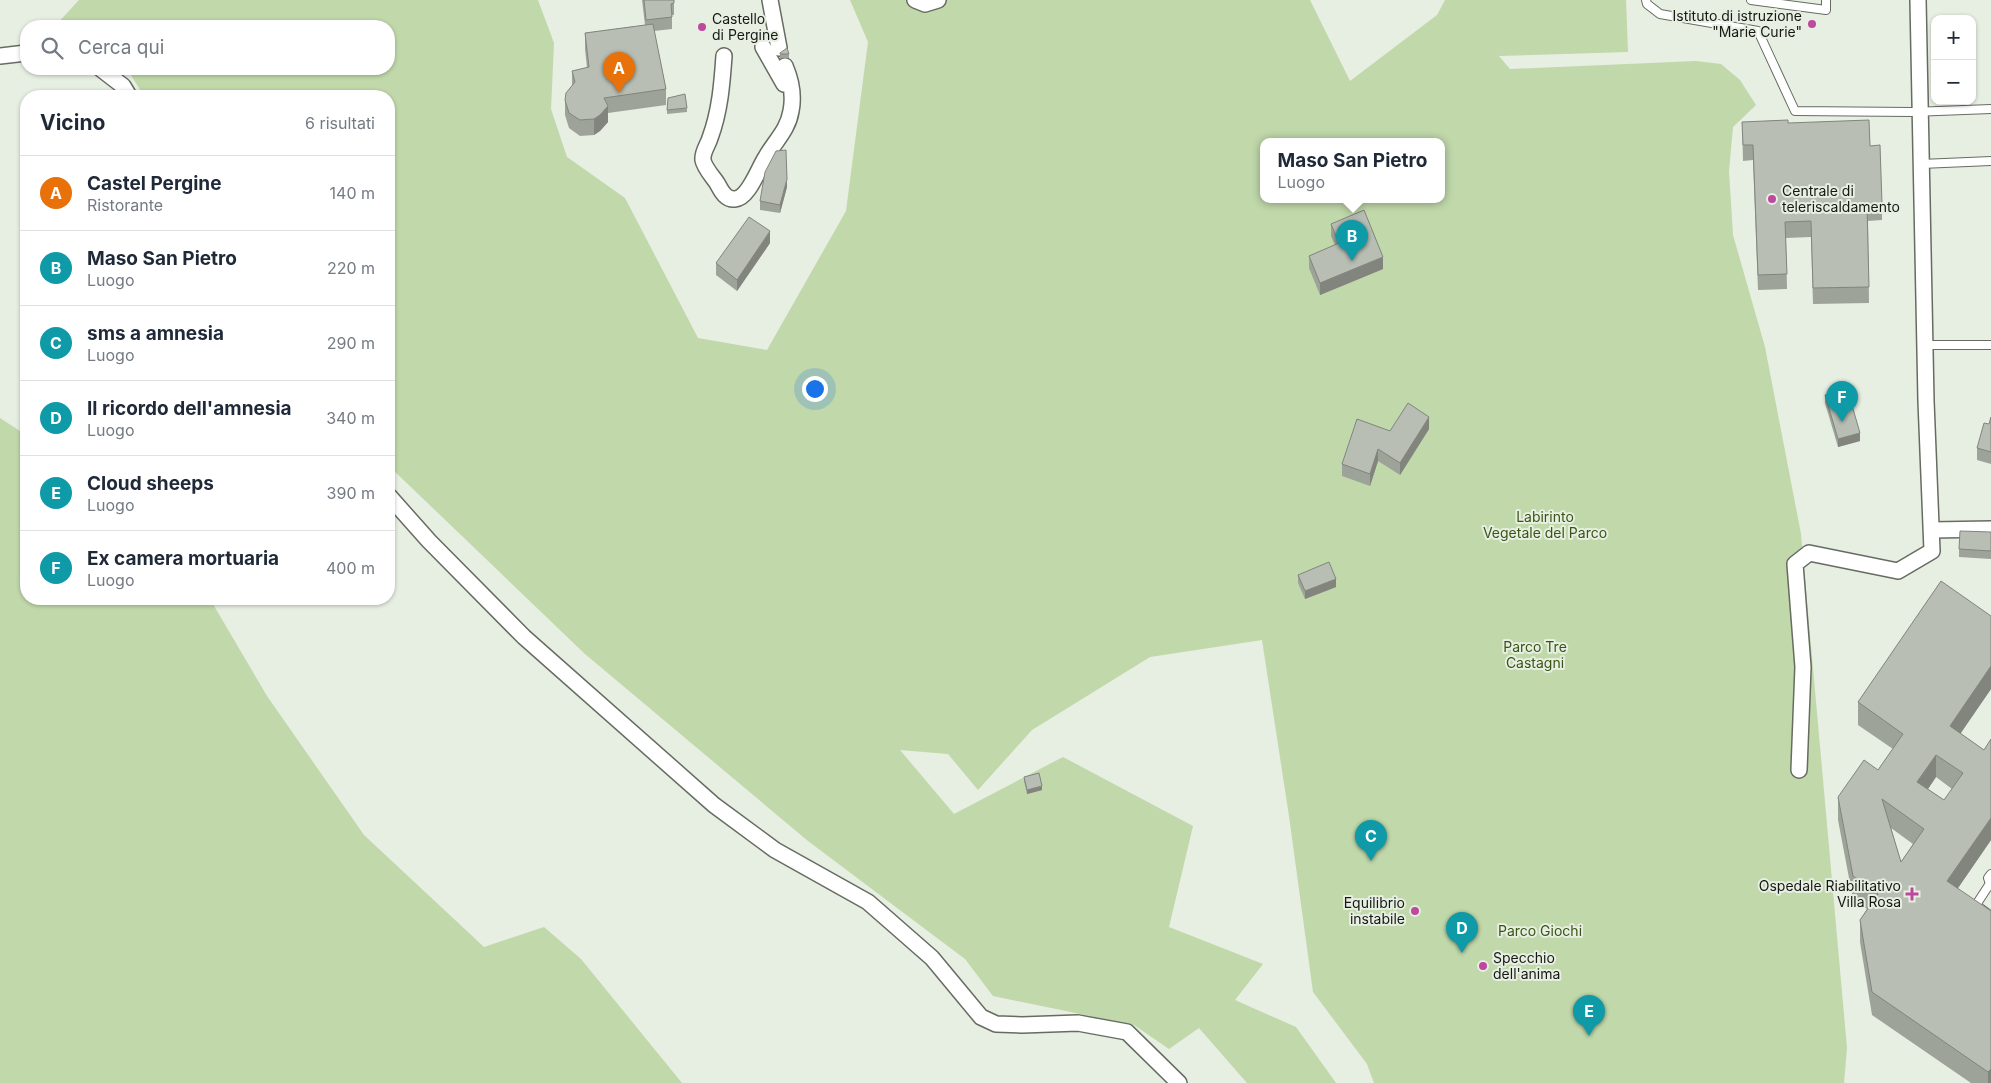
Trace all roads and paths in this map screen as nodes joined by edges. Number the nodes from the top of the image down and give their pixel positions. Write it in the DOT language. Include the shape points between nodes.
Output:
graph roads {
  1 [pos="770,0"];
  2 [pos="915,0"];
  3 [pos="937,0"];
  4 [pos="1646,0"];
  5 [pos="1751,0"];
  6 [pos="1826,0"];
  7 [pos="1918,0"];
  8 [pos="764,47"];
  9 [pos="779,48"];
  10 [pos="20,54"];
  11 [pos="0,56"];
  12 [pos="724,56"];
  13 [pos="785,66"];
  14 [pos="109,75"];
  15 [pos="125,90"];
  16 [pos="791,97"];
  17 [pos="1991,109"];
  18 [pos="1920,112"];
  19 [pos="1991,160"];
  20 [pos="1921,164"];
  21 [pos="1925,345"];
  22 [pos="1991,345"];
  23 [pos="395,503"];
  24 [pos="1991,529"];
  25 [pos="1932,530"];
  26 [pos="1799,770"];
  27 [pos="1991,874"];
  28 [pos="1990,886"];
  29 [pos="1991,916"];
  30 [pos="1179,1083"];
  1 -- 9 [label="street"];
  2 -- 3 [label="street" via="925,4"];
  4 -- 18 [label="lane" via="1660,14 1758,32 1795,111"];
  5 -- 6 [label="lane" via="1826,10"];
  7 -- 18 [label="street"];
  8 -- 16 [label="street"];
  10 -- 11 [label="street"];
  12 -- 16 [label="street" via="721,96 703,160 726,196 739,198 747,191 790,118"];
  13 -- 16 [label="street" via="792,85"];
  14 -- 15 [label="street"];
  17 -- 18 [label="lane"];
  18 -- 20 [label="street"];
  19 -- 20 [label="lane"];
  20 -- 21 [label="street"];
  21 -- 22 [label="lane"];
  21 -- 25 [label="street"];
  23 -- 30 [label="street" via="524,637 714,805 775,850 868,902 932,958 981,1017 996,1024 1078,1023 1127,1032"];
  24 -- 25 [label="street"];
  25 -- 26 [label="street" via="1932,551 1898,570 1809,553 1795,564 1803,667"];
  27 -- 28 [label="lane" via="1988,878"];
  28 -- 29 [label="lane" via="1976,905"];
}
